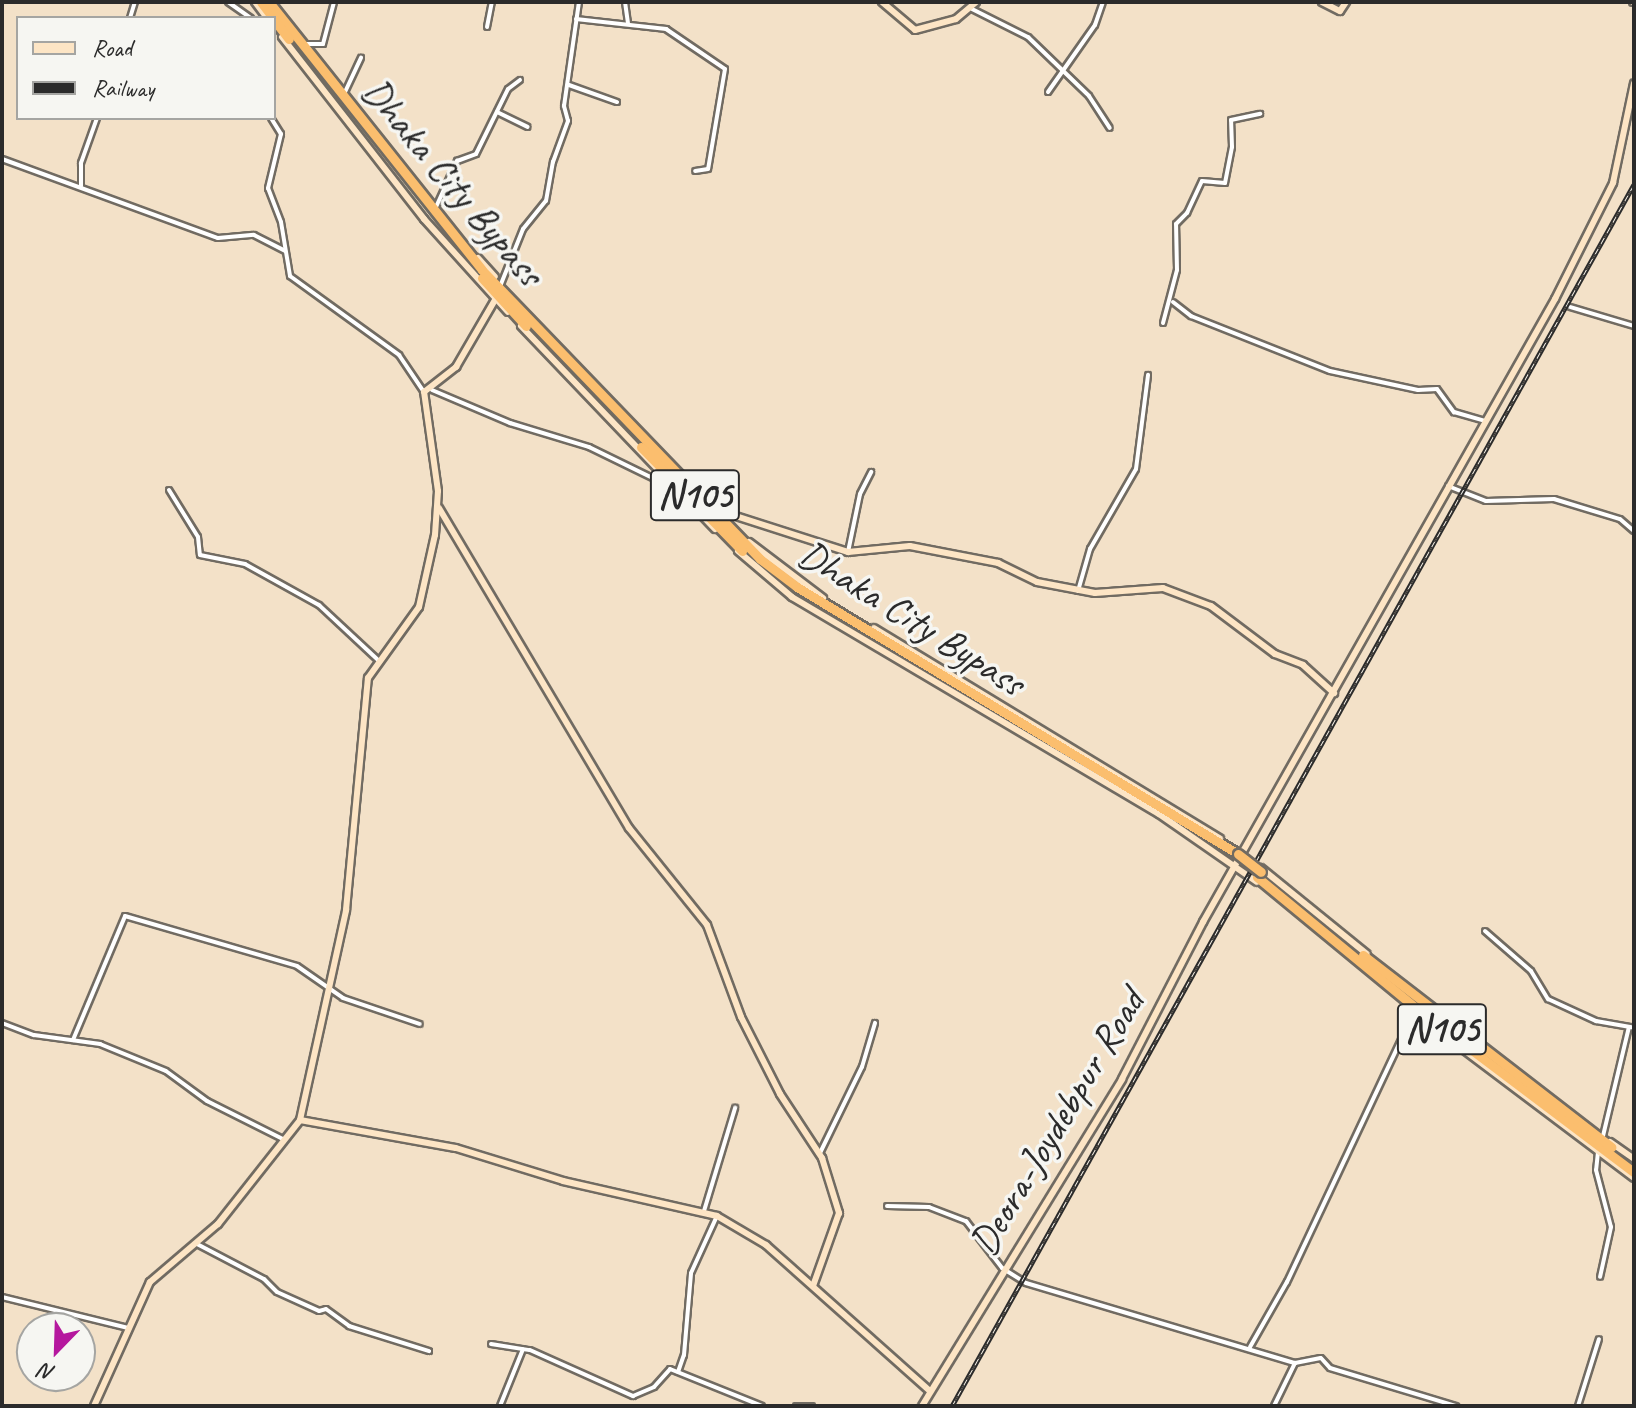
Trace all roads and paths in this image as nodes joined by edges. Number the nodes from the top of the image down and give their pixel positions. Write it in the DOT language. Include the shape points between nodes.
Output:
graph roads {
  1 [pos="228,2"];
  2 [pos="272,2"];
  3 [pos="334,2"];
  4 [pos="492,2"];
  5 [pos="579,2"];
  6 [pos="625,2"];
  7 [pos="882,2"];
  8 [pos="1103,2"];
  9 [pos="1322,2"];
  10 [pos="1346,2"];
  11 [pos="974,6"];
  12 [pos="248,16"];
  13 [pos="576,19"];
  14 [pos="628,23"];
  15 [pos="276,25"];
  16 [pos="487,27"];
  17 [pos="276,30"];
  18 [pos="307,44"];
  19 [pos="361,57"];
  20 [pos="1062,71"];
  21 [pos="520,80"];
  22 [pos="1634,83"];
  23 [pos="569,85"];
  24 [pos="345,92"];
  25 [pos="1048,92"];
  26 [pos="617,102"];
  27 [pos="497,112"];
  28 [pos="1260,114"];
  29 [pos="96,120"];
  30 [pos="272,120"];
  31 [pos="528,127"];
  32 [pos="1110,128"];
  33 [pos="2,159"];
  34 [pos="695,171"];
  35 [pos="81,186"];
  36 [pos="435,210"];
  37 [pos="285,251"];
  38 [pos="501,284"];
  39 [pos="495,300"];
  40 [pos="1173,302"];
  41 [pos="1570,307"];
  42 [pos="1163,323"];
  43 [pos="1634,326"];
  44 [pos="1148,375"];
  45 [pos="428,391"];
  46 [pos="1486,421"];
  47 [pos="871,472"];
  48 [pos="1448,486"];
  49 [pos="675,489"];
  50 [pos="169,490"];
  51 [pos="439,508"];
  52 [pos="717,510"];
  53 [pos="1634,531"];
  54 [pos="848,552"];
  55 [pos="1078,591"];
  56 [pos="379,661"];
  57 [pos="1334,693"];
  58 [pos="1238,858"];
  59 [pos="1259,874"];
  60 [pos="1485,931"];
  61 [pos="328,986"];
  62 [pos="1414,1012"];
  63 [pos="2,1023"];
  64 [pos="875,1023"];
  65 [pos="420,1024"];
  66 [pos="1632,1027"];
  67 [pos="73,1040"];
  68 [pos="735,1108"];
  69 [pos="300,1120"];
  70 [pos="1603,1136"];
  71 [pos="287,1141"];
  72 [pos="1598,1152"];
  73 [pos="820,1153"];
  74 [pos="1634,1162"];
  75 [pos="1634,1175"];
  76 [pos="887,1206"];
  77 [pos="704,1211"];
  78 [pos="717,1216"];
  79 [pos="197,1244"];
  80 [pos="1002,1268"];
  81 [pos="1600,1277"];
  82 [pos="813,1286"];
  83 [pos="2,1297"];
  84 [pos="130,1328"];
  85 [pos="1599,1339"];
  86 [pos="491,1344"];
  87 [pos="1250,1347"];
  88 [pos="524,1349"];
  89 [pos="429,1351"];
  90 [pos="1295,1363"];
  91 [pos="678,1372"];
  92 [pos="929,1390"];
  93 [pos="94,1406"];
  94 [pos="500,1406"];
  95 [pos="762,1406"];
  96 [pos="796,1406"];
  97 [pos="812,1406"];
  98 [pos="922,1406"];
  99 [pos="1274,1406"];
  100 [pos="1456,1406"];
  101 [pos="1578,1406"];
  1 -- 12 [label="street"];
  2 -- 18 [label="street"];
  2 -- 58 [label="highway, Dhaka City Bypass / N105" via="482,270 760,559"];
  3 -- 18 [label="street" via="323,44"];
  4 -- 16 [label="street"];
  5 -- 13 [label="street"];
  6 -- 14 [label="street"];
  7 -- 11 [label="street" via="915,30"];
  8 -- 20 [label="street" via="1095,25"];
  9 -- 10 [label="street" via="1340,11"];
  11 -- 20 [label="street" via="1028,37"];
  13 -- 14 [label="street"];
  13 -- 23 [label="street"];
  14 -- 34 [label="street" via="681,35 725,69 708,169"];
  15 -- 58 [label="highway, Dhaka City Bypass / N105" via="477,273 729,539 794,592"];
  17 -- 39 [label="street" via="424,219"];
  18 -- 24 [label="street"];
  19 -- 24 [label="street"];
  20 -- 25 [label="street"];
  20 -- 32 [label="street" via="1089,96"];
  21 -- 27 [label="street" via="508,89"];
  22 -- 46 [label="street, Deora-Joydebpur Road" via="1623,151 1608,196"];
  23 -- 26 [label="street"];
  23 -- 38 [label="street" via="564,106 568,121 546,201 523,229"];
  24 -- 36 [label="street"];
  27 -- 31 [label="street"];
  27 -- 36 [label="street" via="476,154 457,161"];
  28 -- 40 [label="street" via="1231,120 1225,183 1202,181 1176,224"];
  29 -- 35 [label="street" via="81,163"];
  30 -- 37 [label="street" via="281,134 266,178"];
  33 -- 35 [label="street"];
  35 -- 37 [label="street" via="218,238 254,235"];
  36 -- 38 [label="street"];
  37 -- 45 [label="street" via="292,278 399,355"];
  38 -- 52 [label="street"];
  39 -- 45 [label="street" via="466,353"];
  39 -- 49 [label="street"];
  40 -- 42 [label="street"];
  40 -- 46 [label="street" via="1191,316 1330,371 1418,390 1437,389 1454,412"];
  41 -- 43 [label="street"];
  44 -- 55 [label="street" via="1136,469 1090,549"];
  45 -- 49 [label="street" via="589,447"];
  45 -- 51 [label="street"];
  46 -- 48 [label="street, Deora-Joydebpur Road"];
  47 -- 54 [label="street" via="860,494"];
  48 -- 53 [label="street" via="1486,501 1554,499 1620,519"];
  48 -- 57 [label="street, Deora-Joydebpur Road"];
  49 -- 58 [label="street" via="792,597"];
  50 -- 56 [label="street" via="198,537 200,555 245,564 319,605"];
  51 -- 56 [label="street" via="419,607"];
  51 -- 73 [label="street" via="629,828 704,921 741,1017 780,1094"];
  52 -- 54 [label="street"];
  52 -- 58 [label="street" via="799,582 1123,776"];
  54 -- 55 [label="street" via="910,546 998,563 1037,582"];
  55 -- 57 [label="street" via="1159,587 1211,606 1275,654 1303,665"];
  56 -- 61 [label="street" via="368,678 346,910"];
  57 -- 58 [label="street, Deora-Joydebpur Road"];
  58 -- 59 [label="highway, Dhaka City Bypass / N105, bridge"];
  58 -- 62 [label="street"];
  58 -- 70 [label="street"];
  58 -- 80 [label="street, Deora-Joydebpur Road" via="1115,1092 1048,1204"];
  59 -- 74 [label="highway, Dhaka City Bypass / N105"];
  59 -- 75 [label="highway, Dhaka City Bypass / N105" via="1416,1008"];
  60 -- 66 [label="street" via="1531,971 1548,999 1596,1021"];
  61 -- 65 [label="street" via="354,1002"];
  61 -- 67 [label="street" via="297,966 125,916"];
  61 -- 69 [label="street"];
  62 -- 72 [label="street"];
  62 -- 87 [label="street" via="1382,1088"];
  63 -- 67 [label="street" via="34,1035"];
  64 -- 73 [label="street" via="862,1067"];
  66 -- 70 [label="street"];
  67 -- 71 [label="street" via="166,1071 207,1101"];
  68 -- 77 [label="street"];
  69 -- 71 [label="street"];
  69 -- 77 [label="street" via="456,1148 563,1181"];
  70 -- 74 [label="street"];
  71 -- 79 [label="street"];
  72 -- 75 [label="street"];
  72 -- 81 [label="street" via="1596,1170 1611,1227"];
  73 -- 82 [label="street" via="839,1213"];
  76 -- 80 [label="street" via="929,1207 966,1221"];
  77 -- 78 [label="street"];
  78 -- 82 [label="street" via="750,1233"];
  78 -- 91 [label="street" via="691,1273"];
  79 -- 84 [label="street" via="155,1274"];
  79 -- 89 [label="street" via="264,1279 277,1292 319,1311 326,1309 349,1326"];
  80 -- 87 [label="street" via="1071,1298"];
  80 -- 92 [label="street, Deora-Joydebpur Road"];
  82 -- 92 [label="street"];
  83 -- 84 [label="street"];
  84 -- 93 [label="street"];
  85 -- 101 [label="street"];
  86 -- 88 [label="street"];
  87 -- 90 [label="street"];
  88 -- 91 [label="street" via="635,1397 654,1387 668,1370"];
  88 -- 94 [label="street"];
  90 -- 99 [label="street"];
  90 -- 100 [label="street" via="1321,1358 1330,1368"];
  91 -- 95 [label="street"];
  92 -- 98 [label="street, Deora-Joydebpur Road"];
  96 -- 97 [label="street"];
}
